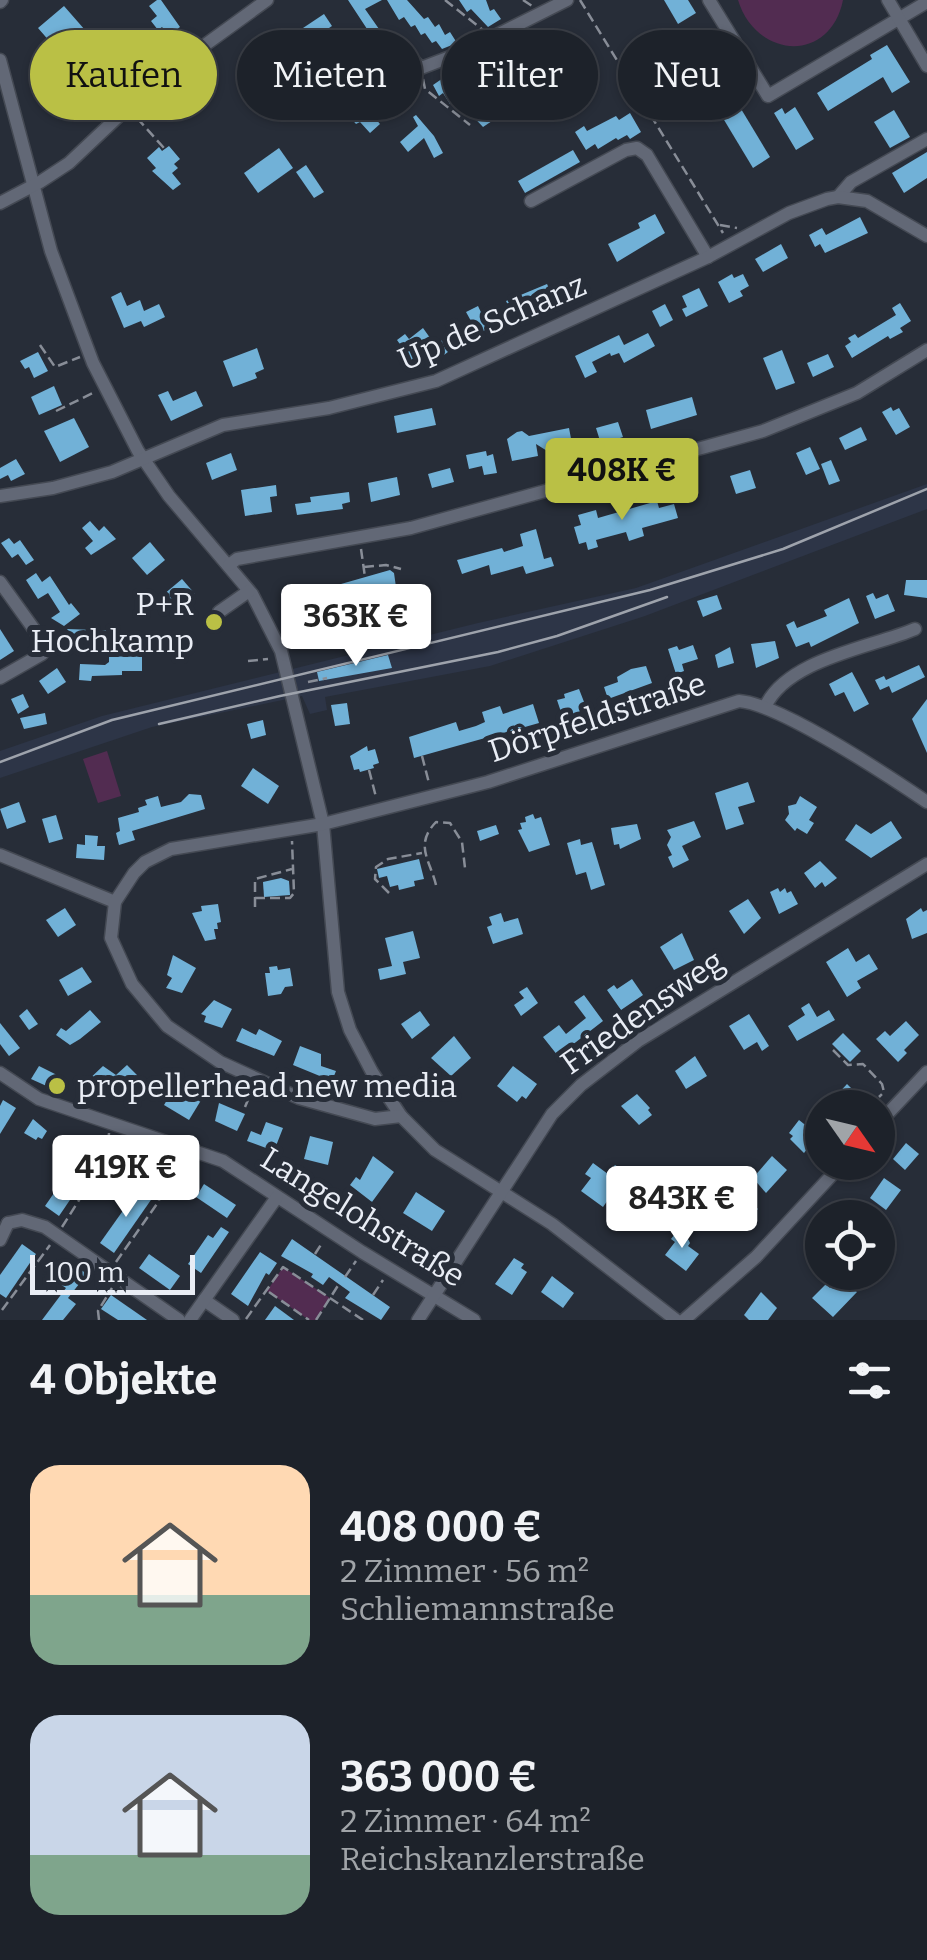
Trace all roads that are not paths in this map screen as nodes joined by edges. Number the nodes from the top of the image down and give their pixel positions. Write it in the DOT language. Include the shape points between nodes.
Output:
graph roads {
  1 [pos="267,0"];
  2 [pos="567,0"];
  3 [pos="709,0"];
  4 [pos="888,0"];
  5 [pos="927,2"];
  6 [pos="241,8"];
  7 [pos="899,19"];
  8 [pos="0,60"];
  9 [pos="927,66"];
  10 [pos="422,68"];
  11 [pos="927,139"];
  12 [pos="32,186"];
  13 [pos="838,197"];
  14 [pos="531,202"];
  15 [pos="0,203"];
  16 [pos="927,236"];
  17 [pos="708,257"];
  18 [pos="927,350"];
  19 [pos="143,459"];
  20 [pos="0,496"];
  21 [pos="228,565"];
  22 [pos="0,582"];
  23 [pos="250,591"];
  24 [pos="219,612"];
  25 [pos="915,629"];
  26 [pos="0,678"];
  27 [pos="765,707"];
  28 [pos="927,802"];
  29 [pos="323,824"];
  30 [pos="0,855"];
  31 [pos="927,864"];
  32 [pos="115,902"];
  33 [pos="0,1072"];
  34 [pos="927,1072"];
  35 [pos="895,1106"];
  36 [pos="402,1116"];
  37 [pos="827,1180"];
  38 [pos="501,1190"];
  39 [pos="277,1197"];
  40 [pos="4,1220"];
  41 [pos="0,1240"];
  42 [pos="434,1296"];
  43 [pos="204,1300"];
  44 [pos="179,1320"];
  45 [pos="190,1320"];
  46 [pos="233,1320"];
  47 [pos="418,1320"];
  48 [pos="474,1320"];
  49 [pos="680,1320"];
  1 -- 6 [label="street"];
  2 -- 10 [label="street"];
  3 -- 7 [label="street" via="768,96"];
  4 -- 7 [label="street"];
  5 -- 7 [label="street"];
  6 -- 12 [label="street" via="85,150"];
  7 -- 9 [label="street"];
  8 -- 12 [label="street"];
  11 -- 13 [label="street" via="851,182"];
  12 -- 15 [label="street"];
  12 -- 19 [label="street" via="90,355"];
  13 -- 16 [label="street" via="880,206"];
  13 -- 17 [label="street, Up de Schanz" via="789,213"];
  14 -- 17 [label="street" via="636,148 647,155"];
  17 -- 19 [label="street, Up de Schanz" via="436,382 223,425"];
  18 -- 21 [label="street" via="856,393 763,432 411,528"];
  19 -- 20 [label="street, Up de Schanz" via="81,482"];
  19 -- 21 [label="street"];
  21 -- 23 [label="street"];
  22 -- 26 [label="street" via="46,646"];
  23 -- 24 [label="street"];
  23 -- 29 [label="street"];
  25 -- 27 [label="street" via="794,676"];
  27 -- 28 [label="street, Dörpfeldstraße"];
  27 -- 29 [label="street, Dörpfeldstraße" via="726,704 572,758"];
  29 -- 32 [label="street, Dörpfeldstraße" via="157,854"];
  29 -- 36 [label="street" via="338,992 350,1030"];
  30 -- 32 [label="street"];
  31 -- 38 [label="street, Friedensweg" via="618,1056 566,1099"];
  32 -- 36 [label="street" via="111,938 122,967 143,1000 186,1042 299,1098 375,1119"];
  33 -- 39 [label="street, Langelohstraße" via="39,1098 209,1154"];
  34 -- 35 [label="street"];
  36 -- 38 [label="street" via="435,1150"];
  37 -- 49 [label="street" via="756,1257"];
  38 -- 42 [label="street, Friedensweg"];
  38 -- 49 [label="street"];
  39 -- 42 [label="street, Langelohstraße"];
  39 -- 43 [label="street"];
  40 -- 41 [label="street"];
  40 -- 44 [label="street" via="45,1226"];
  42 -- 47 [label="street, Friedensweg"];
  42 -- 48 [label="street, Langelohstraße"];
  43 -- 45 [label="street"];
  43 -- 46 [label="street"];
}
